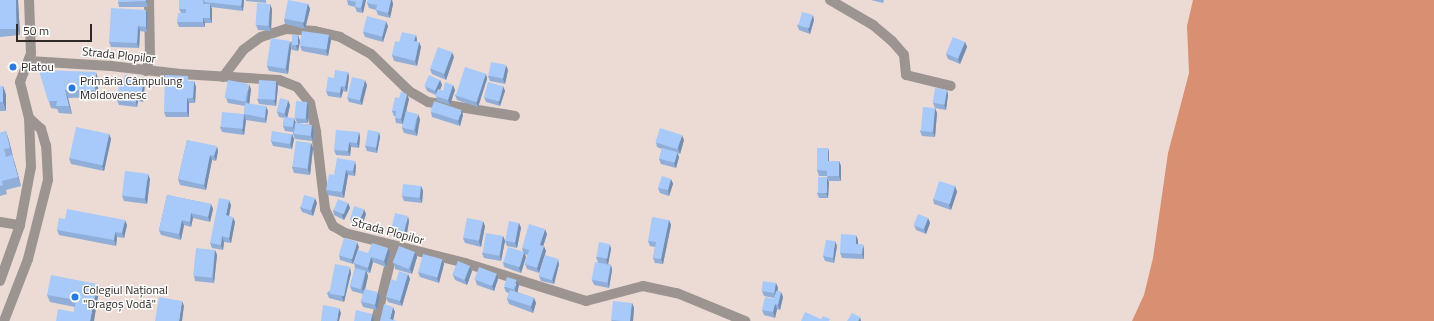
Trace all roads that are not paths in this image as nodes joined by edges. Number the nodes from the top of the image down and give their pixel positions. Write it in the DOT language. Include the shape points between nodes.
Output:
graph roads {
  1 [pos="29,0"];
  2 [pos="149,0"];
  3 [pos="830,0"];
  4 [pos="29,61"];
  5 [pos="146,70"];
  6 [pos="223,77"];
  7 [pos="951,86"];
  8 [pos="515,116"];
  9 [pos="29,118"];
  10 [pos="0,222"];
  11 [pos="20,224"];
  12 [pos="394,246"];
  13 [pos="0,281"];
  14 [pos="4,321"];
  15 [pos="376,321"];
  16 [pos="745,321"];
  1 -- 4 [label="street"];
  2 -- 5 [label="street" via="150,57"];
  3 -- 7 [label="street" via="873,25 892,41 904,55 906,75"];
  4 -- 5 [label="street, Strada Plopilor" via="43,60"];
  4 -- 9 [label="street" via="20,82"];
  5 -- 6 [label="street, Strada Plopilor"];
  6 -- 8 [label="street" via="243,50 261,37 286,30 315,31 340,37 371,54 408,91 428,102"];
  6 -- 12 [label="street, Strada Plopilor" via="279,80 304,93 314,115 322,196 328,219 333,226 345,233"];
  9 -- 11 [label="street" via="31,167"];
  9 -- 14 [label="street" via="41,129 46,146 48,180 28,259"];
  10 -- 11 [label="street"];
  11 -- 13 [label="street"];
  12 -- 15 [label="street"];
  12 -- 16 [label="street, Strada Plopilor" via="465,263 586,300 643,286 677,293"];
}
